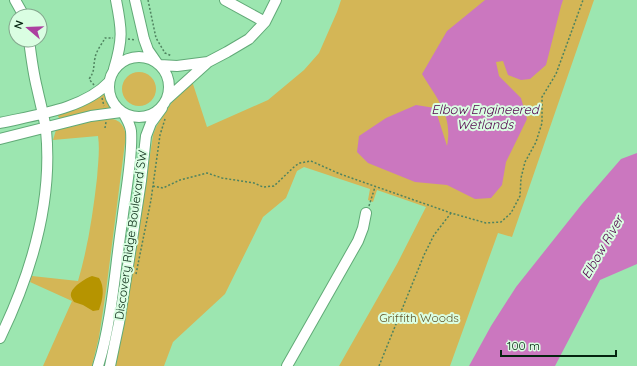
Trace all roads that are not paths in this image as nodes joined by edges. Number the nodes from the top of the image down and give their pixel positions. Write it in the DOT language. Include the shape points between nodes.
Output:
graph roads {
  1 [pos="116,0"];
  2 [pos="135,0"];
  3 [pos="225,0"];
  4 [pos="276,0"];
  5 [pos="264,22"];
  6 [pos="30,48"];
  7 [pos="208,62"];
  8 [pos="158,64"];
  9 [pos="114,71"];
  10 [pos="109,82"];
  11 [pos="165,107"];
  12 [pos="43,113"];
  13 [pos="123,113"];
  14 [pos="0,123"];
  15 [pos="45,128"];
  16 [pos="0,139"];
  17 [pos="366,213"];
  18 [pos="0,338"];
  19 [pos="98,366"];
  20 [pos="110,366"];
  21 [pos="287,366"];
  1 -- 9 [label="street" via="122,39"];
  2 -- 8 [label="street" via="144,39"];
  3 -- 5 [label="street"];
  4 -- 5 [label="street"];
  5 -- 7 [label="street" via="243,43"];
  6 -- 12 [label="street"];
  7 -- 8 [label="street" via="177,66"];
  7 -- 11 [label="street"];
  8 -- 9 [label="street" via="137,57 124,61"];
  8 -- 11 [label="street" via="167,75 168,81 169,93"];
  9 -- 10 [label="street"];
  10 -- 12 [label="street" via="99,91 74,105"];
  10 -- 13 [label="street" via="112,102"];
  11 -- 13 [label="street" via="144,117"];
  11 -- 20 [label="street, Discovery Ridge Boulevard SW" via="151,123 146,136 130,253"];
  12 -- 14 [label="street"];
  12 -- 15 [label="street"];
  13 -- 15 [label="street" via="91,116"];
  13 -- 19 [label="street, Discovery Ridge Boulevard SW" via="131,131 129,170 109,311"];
  15 -- 16 [label="street"];
  15 -- 18 [label="street" via="46,178 34,247 24,282"];
  17 -- 21 [label="street" via="364,228 358,241"];
}
